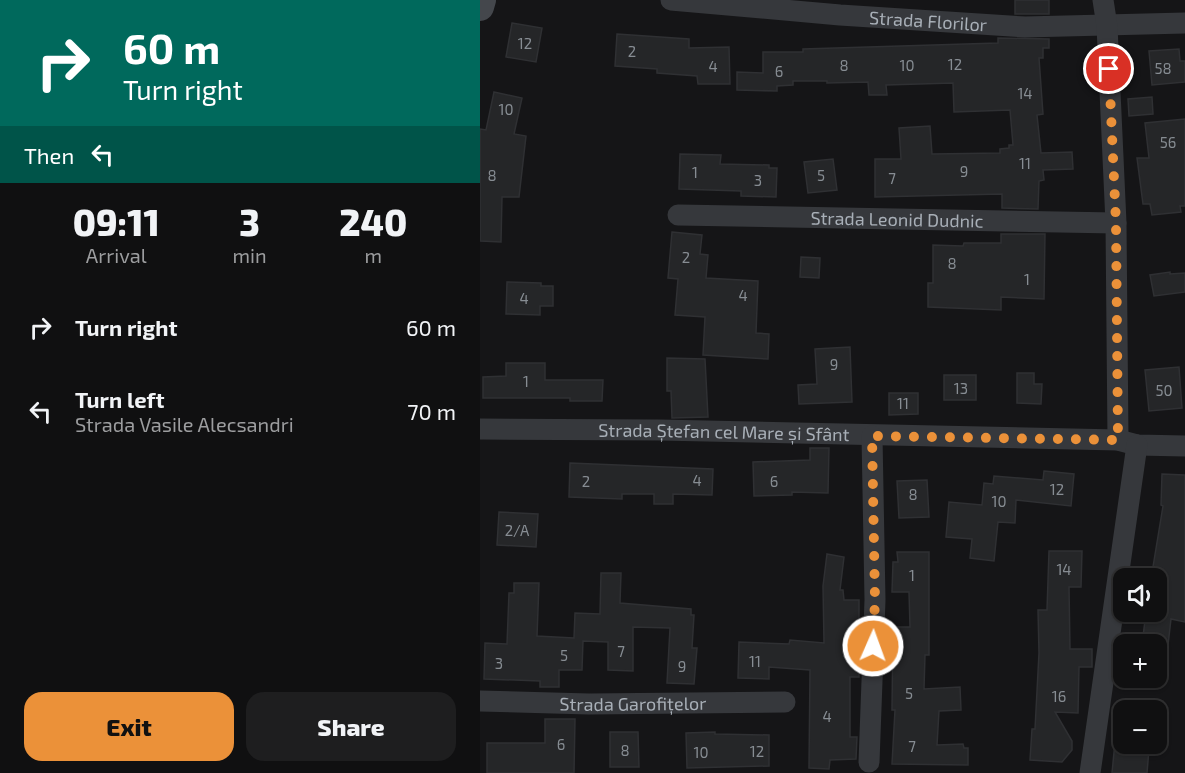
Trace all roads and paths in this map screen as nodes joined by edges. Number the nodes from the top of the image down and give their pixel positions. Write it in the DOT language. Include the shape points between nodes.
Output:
graph roads {
  1 [pos="482,0"];
  2 [pos="671,0"];
  3 [pos="1102,0"];
  4 [pos="480,7"];
  5 [pos="1185,23"];
  6 [pos="1107,26"];
  7 [pos="678,214"];
  8 [pos="1116,223"];
  9 [pos="480,429"];
  10 [pos="872,436"];
  11 [pos="1128,442"];
  12 [pos="1185,446"];
  13 [pos="480,701"];
  14 [pos="785,702"];
  15 [pos="869,762"];
  16 [pos="1090,773"];
  1 -- 4 [label="street"];
  2 -- 6 [label="street, Strada Florilor" via="1025,27"];
  3 -- 6 [label="street"];
  5 -- 6 [label="street, Strada Florilor"];
  6 -- 8 [label="street"];
  7 -- 8 [label="street, Strada Leonid Dudnic"];
  8 -- 11 [label="street"];
  9 -- 10 [label="street, Strada Ștefan cel Mare și Sfânt"];
  10 -- 11 [label="street, Strada Ștefan cel Mare și Sfânt"];
  10 -- 15 [label="street" via="875,600"];
  11 -- 12 [label="street, Strada Ștefan cel Mare și Sfânt"];
  11 -- 16 [label="street"];
  13 -- 14 [label="street, Strada Garofițelor"];
}
